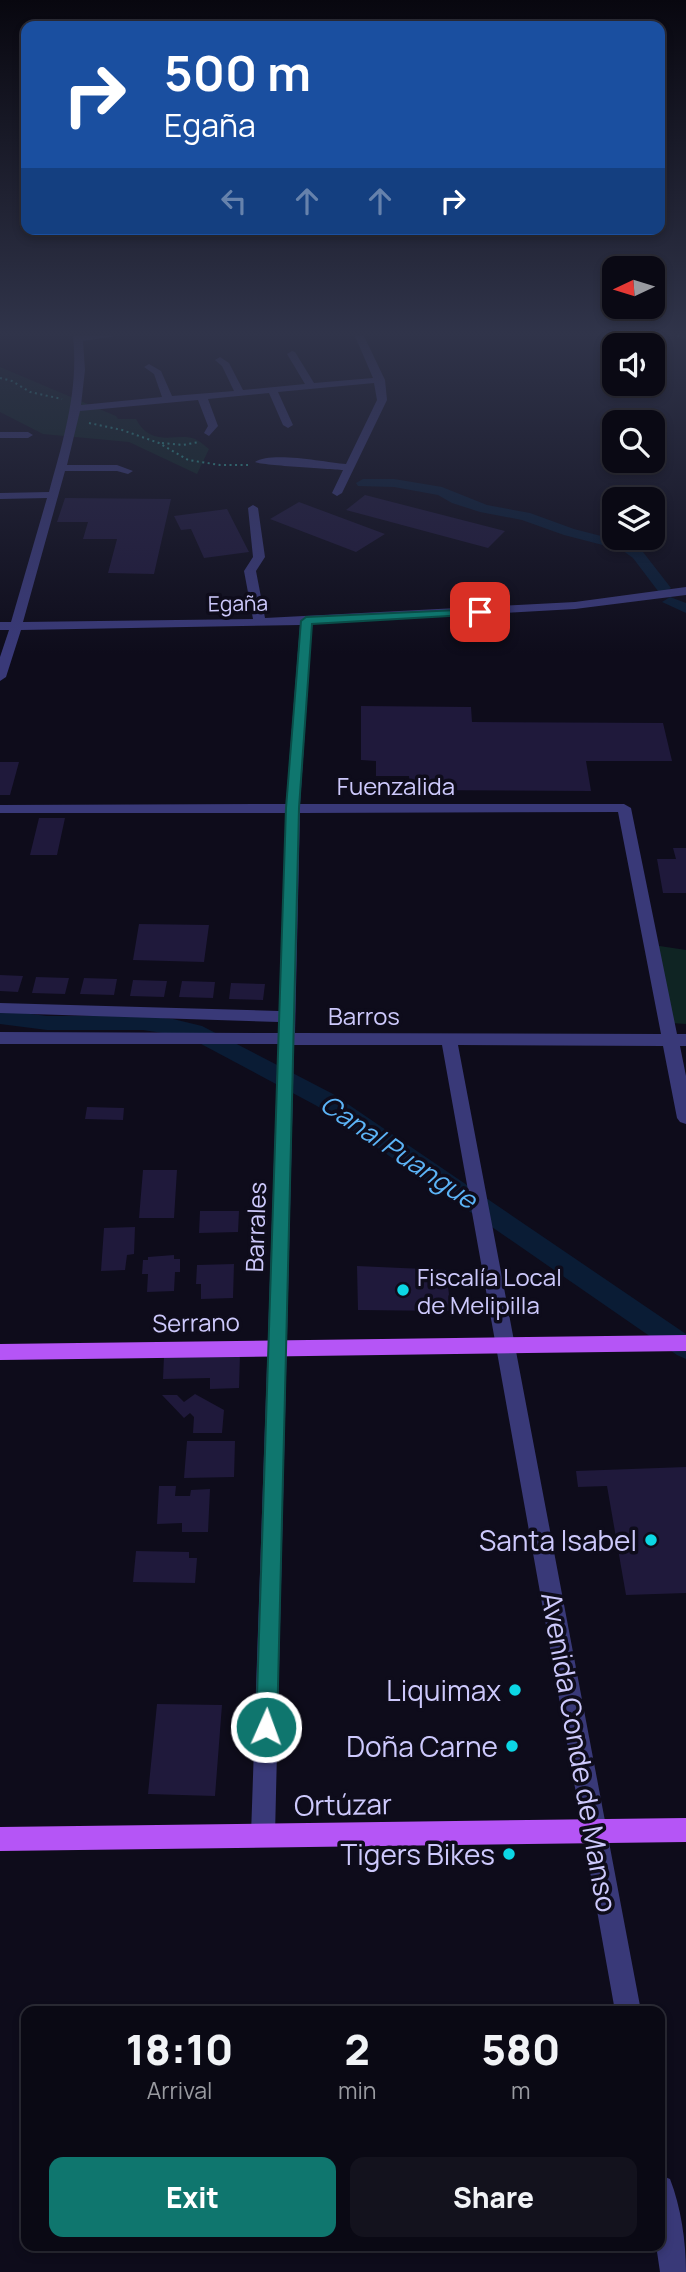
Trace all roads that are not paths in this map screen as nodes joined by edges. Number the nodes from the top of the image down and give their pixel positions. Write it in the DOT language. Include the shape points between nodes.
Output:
graph roads {
  1 [pos="67,442"];
  2 [pos="363,442"];
  3 [pos="260,462"];
  4 [pos="60,468"];
  5 [pos="350,468"];
  6 [pos="128,471"];
  7 [pos="337,493"];
  8 [pos="54,495"];
  9 [pos="0,496"];
  10 [pos="253,508"];
  11 [pos="686,591"];
  12 [pos="306,621"];
  13 [pos="260,622"];
  14 [pos="0,626"];
  15 [pos="16,626"];
  16 [pos="0,677"];
  17 [pos="293,808"];
  18 [pos="0,809"];
  19 [pos="0,1008"];
  20 [pos="288,1017"];
  21 [pos="0,1038"];
  22 [pos="288,1039"];
  23 [pos="449,1039"];
  24 [pos="679,1040"];
  25 [pos="686,1118"];
  26 [pos="686,1343"];
  27 [pos="506,1345"];
  28 [pos="278,1348"];
  29 [pos="0,1352"];
  30 [pos="686,1829"];
  31 [pos="595,1830"];
  32 [pos="263,1835"];
  33 [pos="0,1839"];
  34 [pos="627,2006"];
  35 [pos="665,2217"];
  36 [pos="675,2272"];
  1 -- 4 [label="street"];
  2 -- 5 [label="street"];
  3 -- 5 [label="street"];
  4 -- 6 [label="street"];
  4 -- 8 [label="street"];
  5 -- 7 [label="street"];
  8 -- 9 [label="street"];
  8 -- 15 [label="street"];
  10 -- 13 [label="street" via="259,557 250,571"];
  11 -- 12 [label="street, Egaña" via="605,603"];
  12 -- 13 [label="street, Egaña"];
  12 -- 17 [label="street, Barrales"];
  13 -- 15 [label="street, Egaña"];
  14 -- 15 [label="street, Egaña"];
  15 -- 16 [label="street"];
  17 -- 18 [label="street, Fuenzalida"];
  17 -- 20 [label="street, Barrales"];
  17 -- 24 [label="street, Fuenzalida" via="624,808"];
  19 -- 20 [label="street"];
  20 -- 22 [label="street, Barrales"];
  21 -- 22 [label="street, Barros"];
  22 -- 23 [label="street, Barros"];
  22 -- 28 [label="street, Barrales"];
  23 -- 24 [label="street, Barros"];
  23 -- 27 [label="street, Avenida Conde de Manso"];
  24 -- 25 [label="street"];
  26 -- 27 [label="main road, Serrano"];
  27 -- 28 [label="main road, Serrano"];
  27 -- 31 [label="street, Avenida Conde de Manso"];
  28 -- 29 [label="main road, Serrano"];
  28 -- 32 [label="street, Barrales"];
  30 -- 31 [label="main road, Ortúzar"];
  31 -- 32 [label="main road, Ortúzar"];
  31 -- 34 [label="street, Avenida Conde de Manso"];
  32 -- 33 [label="main road, Ortúzar"];
  35 -- 36 [label="street"];
}
